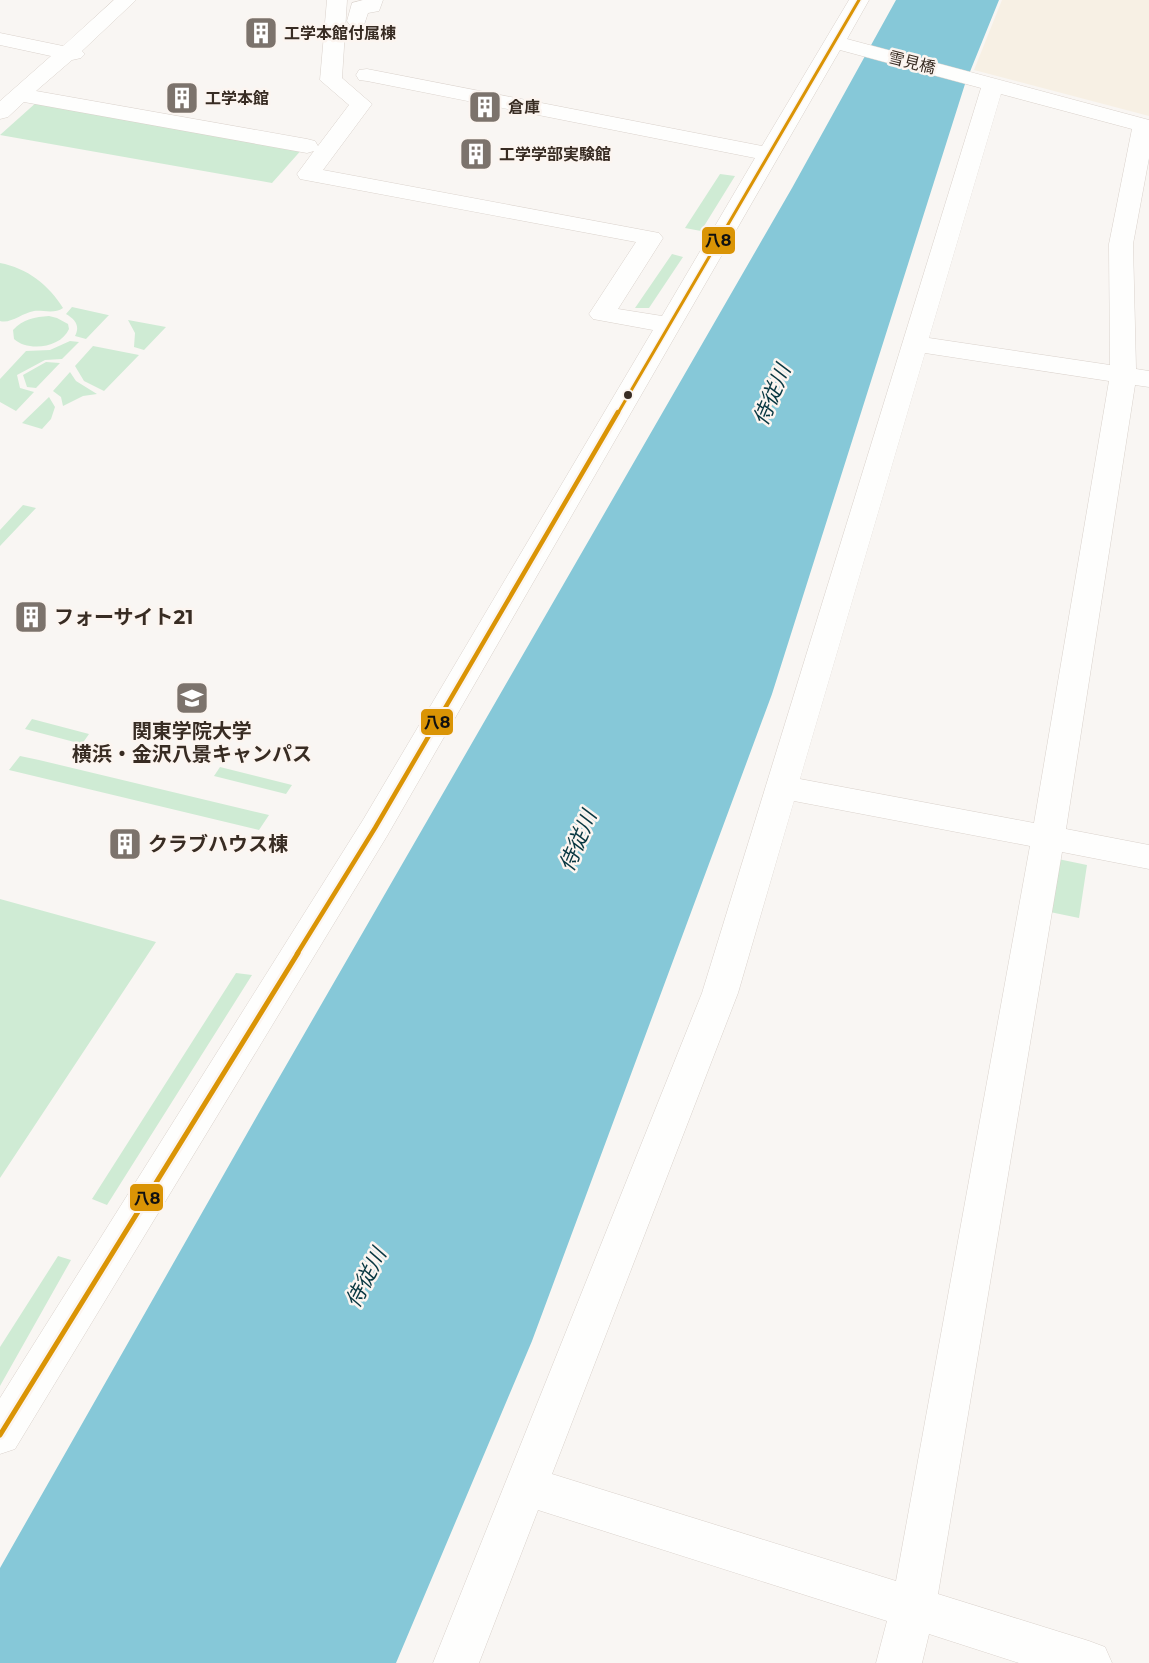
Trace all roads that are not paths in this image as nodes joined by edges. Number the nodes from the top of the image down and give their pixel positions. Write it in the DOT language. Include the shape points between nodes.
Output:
graph roads {
  1 [pos="126,0"];
  2 [pos="337,0"];
  3 [pos="373,0"];
  4 [pos="858,0"];
  5 [pos="357,21"];
  6 [pos="0,39"];
  7 [pos="847,46"];
  8 [pos="70,54"];
  9 [pos="367,75"];
  10 [pos="979,80"];
  11 [pos="20,95"];
  12 [pos="0,112"];
  13 [pos="1147,126"];
  14 [pos="308,146"];
  15 [pos="768,154"];
  16 [pos="668,325"];
  17 [pos="915,344"];
  18 [pos="1136,377"];
  19 [pos="782,787"];
  20 [pos="1048,839"];
  21 [pos="1149,857"];
  22 [pos="0,1435"];
  23 [pos="526,1486"];
  24 [pos="913,1608"];
  25 [pos="456,1663"];
  26 [pos="899,1663"];
  27 [pos="1089,1663"];
  1 -- 8 [label="street"];
  2 -- 16 [label="street" via="331,80 361,104 309,174 651,238 602,314"];
  3 -- 5 [label="street" via="372,6 359,7"];
  4 -- 7 [label="street"];
  6 -- 8 [label="street"];
  7 -- 10 [label="street, 雪見橋"];
  7 -- 15 [label="street"];
  8 -- 11 [label="street"];
  9 -- 15 [label="street"];
  10 -- 13 [label="street, 雪見橋"];
  10 -- 17 [label="street"];
  11 -- 12 [label="street"];
  11 -- 14 [label="street"];
  13 -- 18 [label="street" via="1130,246"];
  15 -- 16 [label="street"];
  16 -- 22 [label="street" via="375,828"];
  17 -- 18 [label="street"];
  17 -- 19 [label="street"];
  18 -- 20 [label="street"];
  19 -- 20 [label="street"];
  19 -- 23 [label="street" via="720,993"];
  20 -- 21 [label="street"];
  20 -- 24 [label="street"];
  23 -- 24 [label="street"];
  23 -- 25 [label="street"];
  24 -- 26 [label="street"];
  24 -- 27 [label="street"];
}
